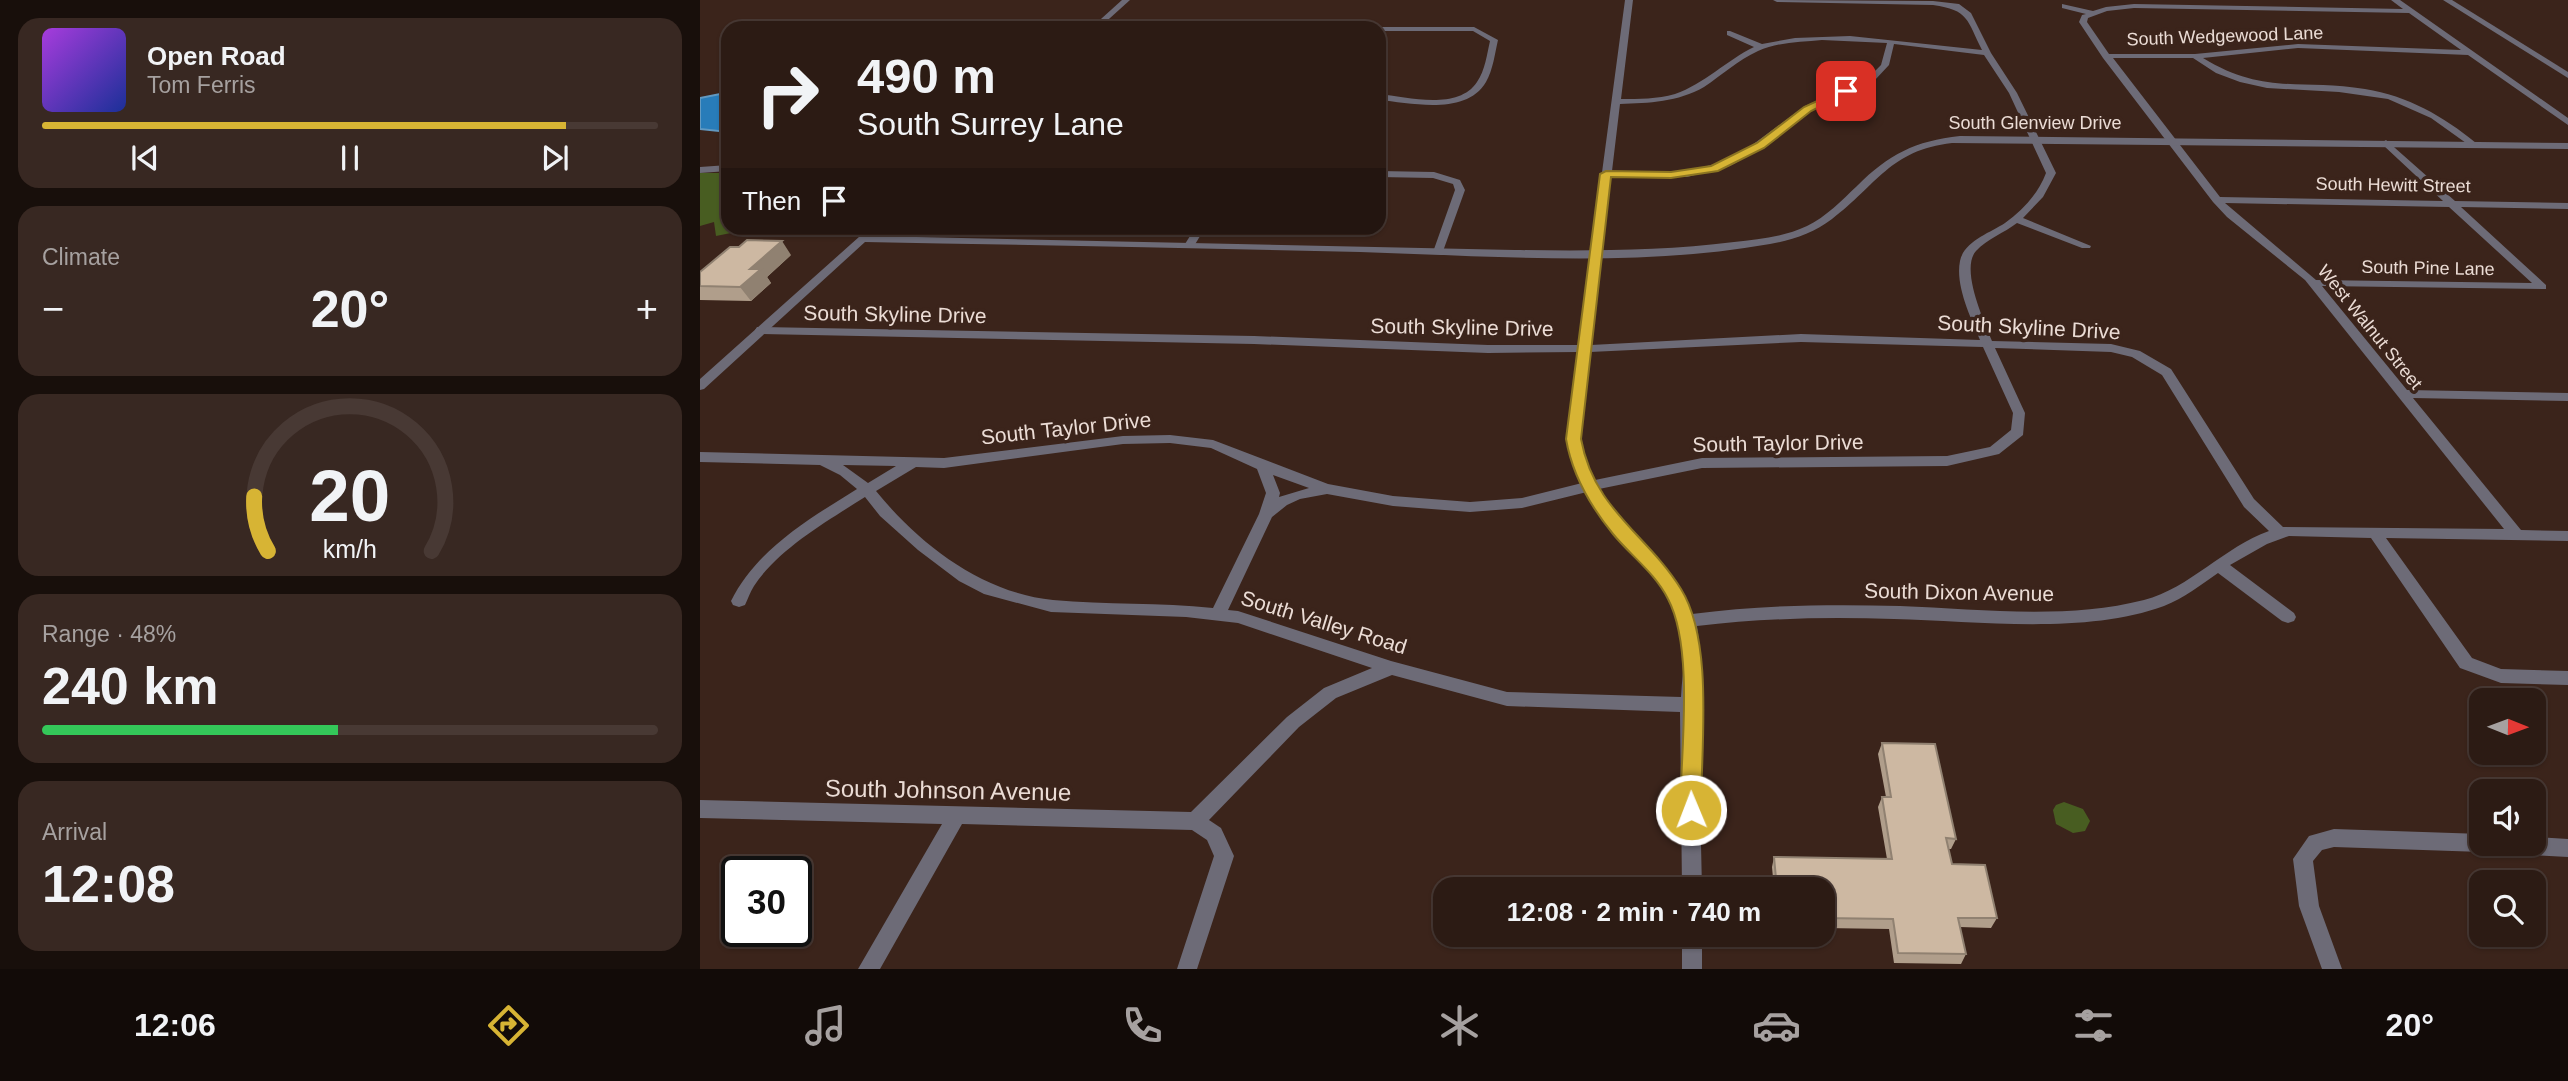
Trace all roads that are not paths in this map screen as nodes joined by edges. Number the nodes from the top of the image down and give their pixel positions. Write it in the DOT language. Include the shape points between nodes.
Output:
graph roads {
  1 [pos="1126,0"];
  2 [pos="1629,0"];
  3 [pos="1777,0"];
  4 [pos="2395,0"];
  5 [pos="2447,0"];
  6 [pos="2065,6"];
  7 [pos="2410,11"];
  8 [pos="2087,17"];
  9 [pos="1103,21"];
  10 [pos="1386,29"];
  11 [pos="1730,33"];
  12 [pos="1891,42"];
  13 [pos="1761,47"];
  14 [pos="1987,53"];
  15 [pos="2470,53"];
  16 [pos="2106,56"];
  17 [pos="2195,56"];
  18 [pos="2568,76"];
  19 [pos="1386,97"];
  20 [pos="1615,102"];
  21 [pos="2568,122"];
  22 [pos="2035,139"];
  23 [pos="2172,141"];
  24 [pos="2386,144"];
  25 [pos="2473,145"];
  26 [pos="2568,146"];
  27 [pos="721,168"];
  28 [pos="700,170"];
  29 [pos="1386,174"];
  30 [pos="1606,174"];
  31 [pos="2217,200"];
  32 [pos="2451,203"];
  33 [pos="2568,206"];
  34 [pos="2016,219"];
  35 [pos="867,235"];
  36 [pos="1196,235"];
  37 [pos="863,239"];
  38 [pos="1190,244"];
  39 [pos="2086,246"];
  40 [pos="1438,252"];
  41 [pos="1595,255"];
  42 [pos="2314,284"];
  43 [pos="761,330"];
  44 [pos="1989,342"];
  45 [pos="1582,349"];
  46 [pos="700,386"];
  47 [pos="2402,394"];
  48 [pos="2568,397"];
  49 [pos="700,457"];
  50 [pos="822,460"];
  51 [pos="913,462"];
  52 [pos="1263,466"];
  53 [pos="1590,487"];
  54 [pos="1327,489"];
  55 [pos="867,490"];
  56 [pos="1266,514"];
  57 [pos="2280,533"];
  58 [pos="2375,533"];
  59 [pos="2517,535"];
  60 [pos="2568,536"];
  61 [pos="2220,566"];
  62 [pos="739,601"];
  63 [pos="1218,613"];
  64 [pos="2288,617"];
  65 [pos="1687,621"];
  66 [pos="1391,668"];
  67 [pos="2568,678"];
  68 [pos="1689,705"];
  69 [pos="700,808"];
  70 [pos="958,814"];
  71 [pos="1195,821"];
  72 [pos="2469,843"];
  73 [pos="2546,847"];
  74 [pos="2568,848"];
  75 [pos="1692,877"];
  76 [pos="1692,947"];
  77 [pos="869,969"];
  78 [pos="1187,969"];
  79 [pos="1692,969"];
  80 [pos="2332,969"];
  1 -- 9 [label="street"];
  2 -- 20 [label="street"];
  3 -- 14 [label="street" via="1956,6 1977,28"];
  4 -- 7 [label="street"];
  5 -- 18 [label="street"];
  6 -- 8 [label="street"];
  7 -- 8 [label="street" via="2134,6"];
  7 -- 15 [label="street"];
  8 -- 16 [label="street, West Walnut Street"];
  10 -- 19 [label="street" via="1474,29 1494,40 1482,82 1467,95 1441,101"];
  11 -- 13 [label="street"];
  12 -- 13 [label="street" via="1825,37"];
  12 -- 14 [label="street"];
  12 -- 30 [label="street" via="1886,66 1871,79 1807,109 1761,145 1714,169 1688,174"];
  13 -- 20 [label="street" via="1688,92"];
  14 -- 22 [label="street"];
  15 -- 17 [label="street, South Wedgewood Lane" via="2298,46"];
  15 -- 21 [label="street"];
  16 -- 17 [label="street, South Wedgewood Lane"];
  16 -- 23 [label="street, West Walnut Street"];
  17 -- 25 [label="street" via="2232,79 2255,86 2391,97 2440,119"];
  20 -- 30 [label="street"];
  22 -- 23 [label="street, South Glenview Drive"];
  22 -- 34 [label="street" via="2051,173 2039,196"];
  22 -- 41 [label="street, South Glenview Drive" via="1960,139 1921,145 1899,156 1830,217 1789,236"];
  23 -- 24 [label="street, South Glenview Drive"];
  23 -- 31 [label="street, West Walnut Street"];
  24 -- 25 [label="street, South Glenview Drive"];
  24 -- 32 [label="street"];
  25 -- 26 [label="street, South Glenview Drive"];
  27 -- 28 [label="street"];
  29 -- 40 [label="street" via="1434,175 1457,181 1460,190"];
  30 -- 41 [label="street"];
  31 -- 32 [label="street, South Hewitt Street"];
  31 -- 42 [label="street, West Walnut Street"];
  32 -- 33 [label="street, South Hewitt Street"];
  32 -- 42 [label="street, South Pine Lane" via="2542,287"];
  34 -- 39 [label="street"];
  34 -- 44 [label="street, South Taylor Drive" via="1973,248 1966,258 1968,293"];
  35 -- 37 [label="street"];
  36 -- 38 [label="street"];
  37 -- 38 [label="street, South Glenview Drive"];
  37 -- 43 [label="street"];
  38 -- 40 [label="street, South Glenview Drive"];
  40 -- 41 [label="street, South Glenview Drive"];
  41 -- 45 [label="street"];
  42 -- 47 [label="street, West Walnut Street"];
  43 -- 45 [label="street, South Skyline Drive"];
  43 -- 46 [label="street"];
  44 -- 45 [label="street, South Skyline Drive" via="1801,338"];
  44 -- 53 [label="street, South Taylor Drive" via="2019,412 2018,432 1994,451 1958,459 1893,463 1703,463"];
  44 -- 57 [label="street, South Skyline Drive" via="2111,348 2154,362 2167,372 2249,503"];
  45 -- 53 [label="street" via="1573,439"];
  47 -- 48 [label="street"];
  47 -- 59 [label="street, West Walnut Street"];
  49 -- 50 [label="street, South Taylor Drive"];
  50 -- 51 [label="street, South Taylor Drive"];
  50 -- 55 [label="street, South Valley Road"];
  51 -- 52 [label="street, South Taylor Drive" via="944,463 1123,440 1170,439 1213,444"];
  51 -- 55 [label="street"];
  52 -- 54 [label="street, South Taylor Drive"];
  52 -- 56 [label="street" via="1272,493"];
  53 -- 54 [label="street, South Taylor Drive" via="1522,503 1470,507 1393,501"];
  53 -- 65 [label="street" via="1619,531 1675,593"];
  54 -- 56 [label="street, South Taylor Drive" via="1282,501"];
  55 -- 62 [label="street" via="768,560 742,590"];
  55 -- 63 [label="street, South Valley Road" via="923,546 989,590 1051,606"];
  56 -- 63 [label="street"];
  57 -- 58 [label="street, South Dixon Avenue"];
  57 -- 61 [label="street, South Dixon Avenue"];
  58 -- 59 [label="street, South Dixon Avenue"];
  58 -- 67 [label="street" via="2466,663 2501,676"];
  59 -- 60 [label="street, South Dixon Avenue"];
  61 -- 64 [label="street"];
  61 -- 65 [label="street, South Dixon Avenue" via="2170,597 2102,612 2023,618 1810,610"];
  63 -- 66 [label="street, South Valley Road"];
  65 -- 68 [label="street" via="1692,649"];
  66 -- 68 [label="street, South Valley Road" via="1507,699"];
  66 -- 71 [label="street" via="1329,693 1293,722"];
  68 -- 75 [label="street"];
  69 -- 70 [label="street, South Johnson Avenue"];
  70 -- 71 [label="street, South Johnson Avenue"];
  70 -- 77 [label="street"];
  71 -- 78 [label="street" via="1214,834 1224,856"];
  72 -- 80 [label="street" via="2334,838 2316,842 2303,859 2304,884"];
  73 -- 74 [label="street"];
  76 -- 79 [label="street"];
}
